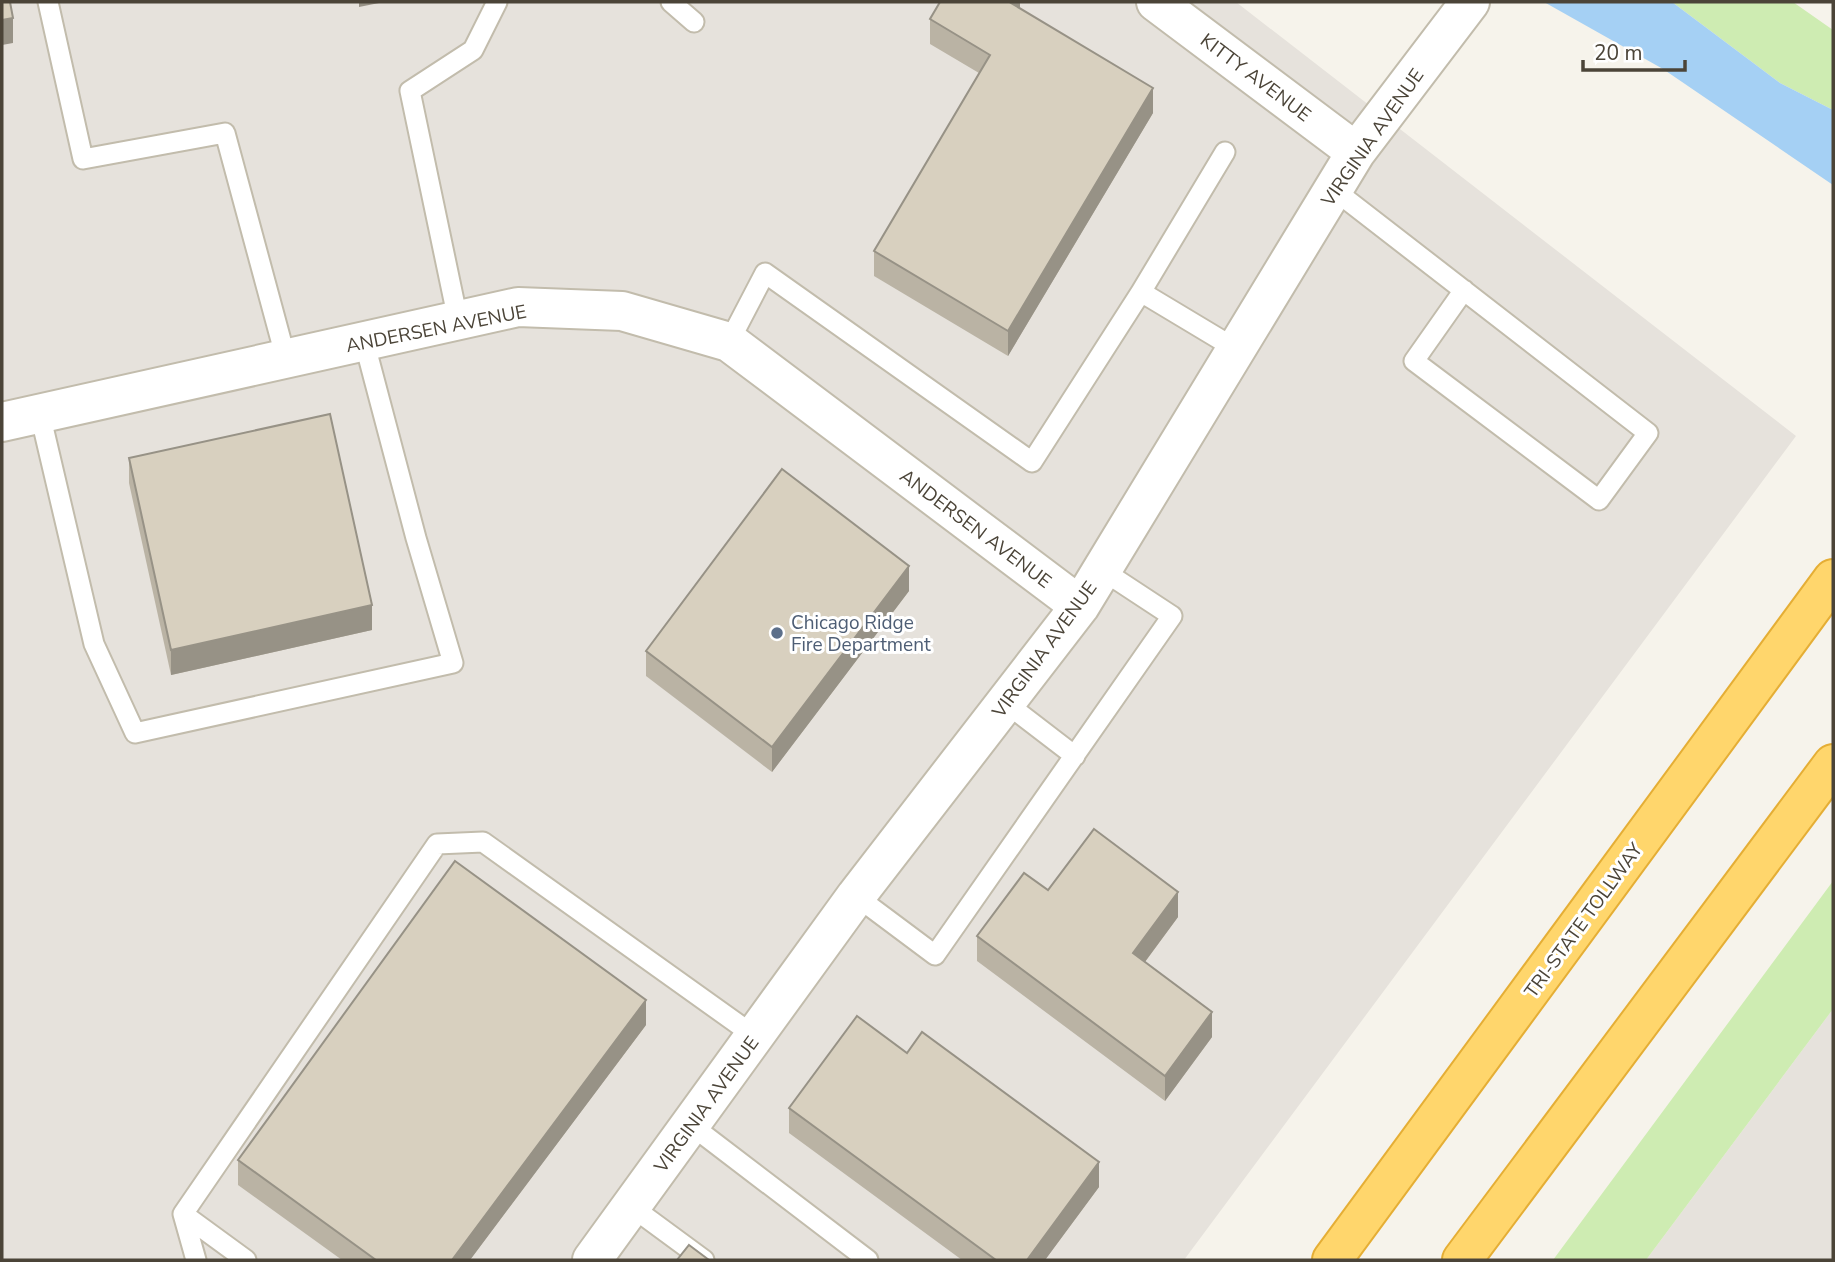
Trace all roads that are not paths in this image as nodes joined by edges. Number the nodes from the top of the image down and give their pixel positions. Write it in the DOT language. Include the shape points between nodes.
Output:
graph roads {
  1 [pos="48,2"];
  2 [pos="497,2"];
  3 [pos="671,2"];
  4 [pos="1156,2"];
  5 [pos="1465,8"];
  6 [pos="694,22"];
  7 [pos="1225,152"];
  8 [pos="1356,152"];
  9 [pos="1333,189"];
  10 [pos="1464,290"];
  11 [pos="1141,292"];
  12 [pos="458,320"];
  13 [pos="364,341"];
  14 [pos="729,342"];
  15 [pos="1236,349"];
  16 [pos="286,359"];
  17 [pos="40,414"];
  18 [pos="2,422"];
  19 [pos="1102,570"];
  20 [pos="1833,579"];
  21 [pos="1080,606"];
  22 [pos="1006,703"];
  23 [pos="1075,756"];
  24 [pos="1833,764"];
  25 [pos="856,896"];
  26 [pos="756,1037"];
  27 [pos="691,1125"];
  28 [pos="632,1207"];
  29 [pos="183,1214"];
  30 [pos="195,1260"];
  31 [pos="246,1260"];
  32 [pos="593,1260"];
  33 [pos="704,1260"];
  34 [pos="868,1260"];
  35 [pos="1332,1260"];
  36 [pos="1462,1260"];
  1 -- 16 [label="lane" via="83,159 225,133"];
  2 -- 12 [label="lane" via="473,50 410,91"];
  3 -- 6 [label="lane"];
  4 -- 8 [label="street, KITTY AVENUE"];
  5 -- 8 [label="street, VIRGINIA AVENUE"];
  7 -- 11 [label="lane"];
  8 -- 9 [label="street, VIRGINIA AVENUE"];
  9 -- 10 [label="lane"];
  9 -- 15 [label="street, VIRGINIA AVENUE"];
  10 -- 10 [label="lane" via="1648,433 1599,500 1414,361"];
  11 -- 14 [label="lane" via="1032,462 765,272"];
  11 -- 15 [label="lane"];
  12 -- 13 [label="street, ANDERSEN AVENUE"];
  12 -- 14 [label="street, ANDERSEN AVENUE" via="518,307 622,311"];
  13 -- 16 [label="street, ANDERSEN AVENUE"];
  13 -- 17 [label="lane" via="453,663 135,733 94,644"];
  14 -- 21 [label="street, ANDERSEN AVENUE"];
  15 -- 19 [label="street, VIRGINIA AVENUE"];
  16 -- 17 [label="street, ANDERSEN AVENUE"];
  17 -- 18 [label="street, ANDERSEN AVENUE"];
  19 -- 21 [label="street, VIRGINIA AVENUE"];
  19 -- 23 [label="lane" via="1172,617"];
  20 -- 35 [label="highway, TRI-STATE TOLLWAY"];
  21 -- 22 [label="street, VIRGINIA AVENUE"];
  22 -- 23 [label="lane"];
  22 -- 25 [label="street, VIRGINIA AVENUE"];
  23 -- 25 [label="lane" via="936,956"];
  24 -- 36 [label="highway"];
  25 -- 26 [label="street, VIRGINIA AVENUE"];
  26 -- 27 [label="street, VIRGINIA AVENUE"];
  26 -- 29 [label="lane" via="483,842 437,844"];
  27 -- 28 [label="street, VIRGINIA AVENUE"];
  27 -- 34 [label="lane"];
  28 -- 32 [label="street, VIRGINIA AVENUE"];
  28 -- 33 [label="lane"];
  29 -- 30 [label="lane"];
  29 -- 31 [label="lane"];
}
